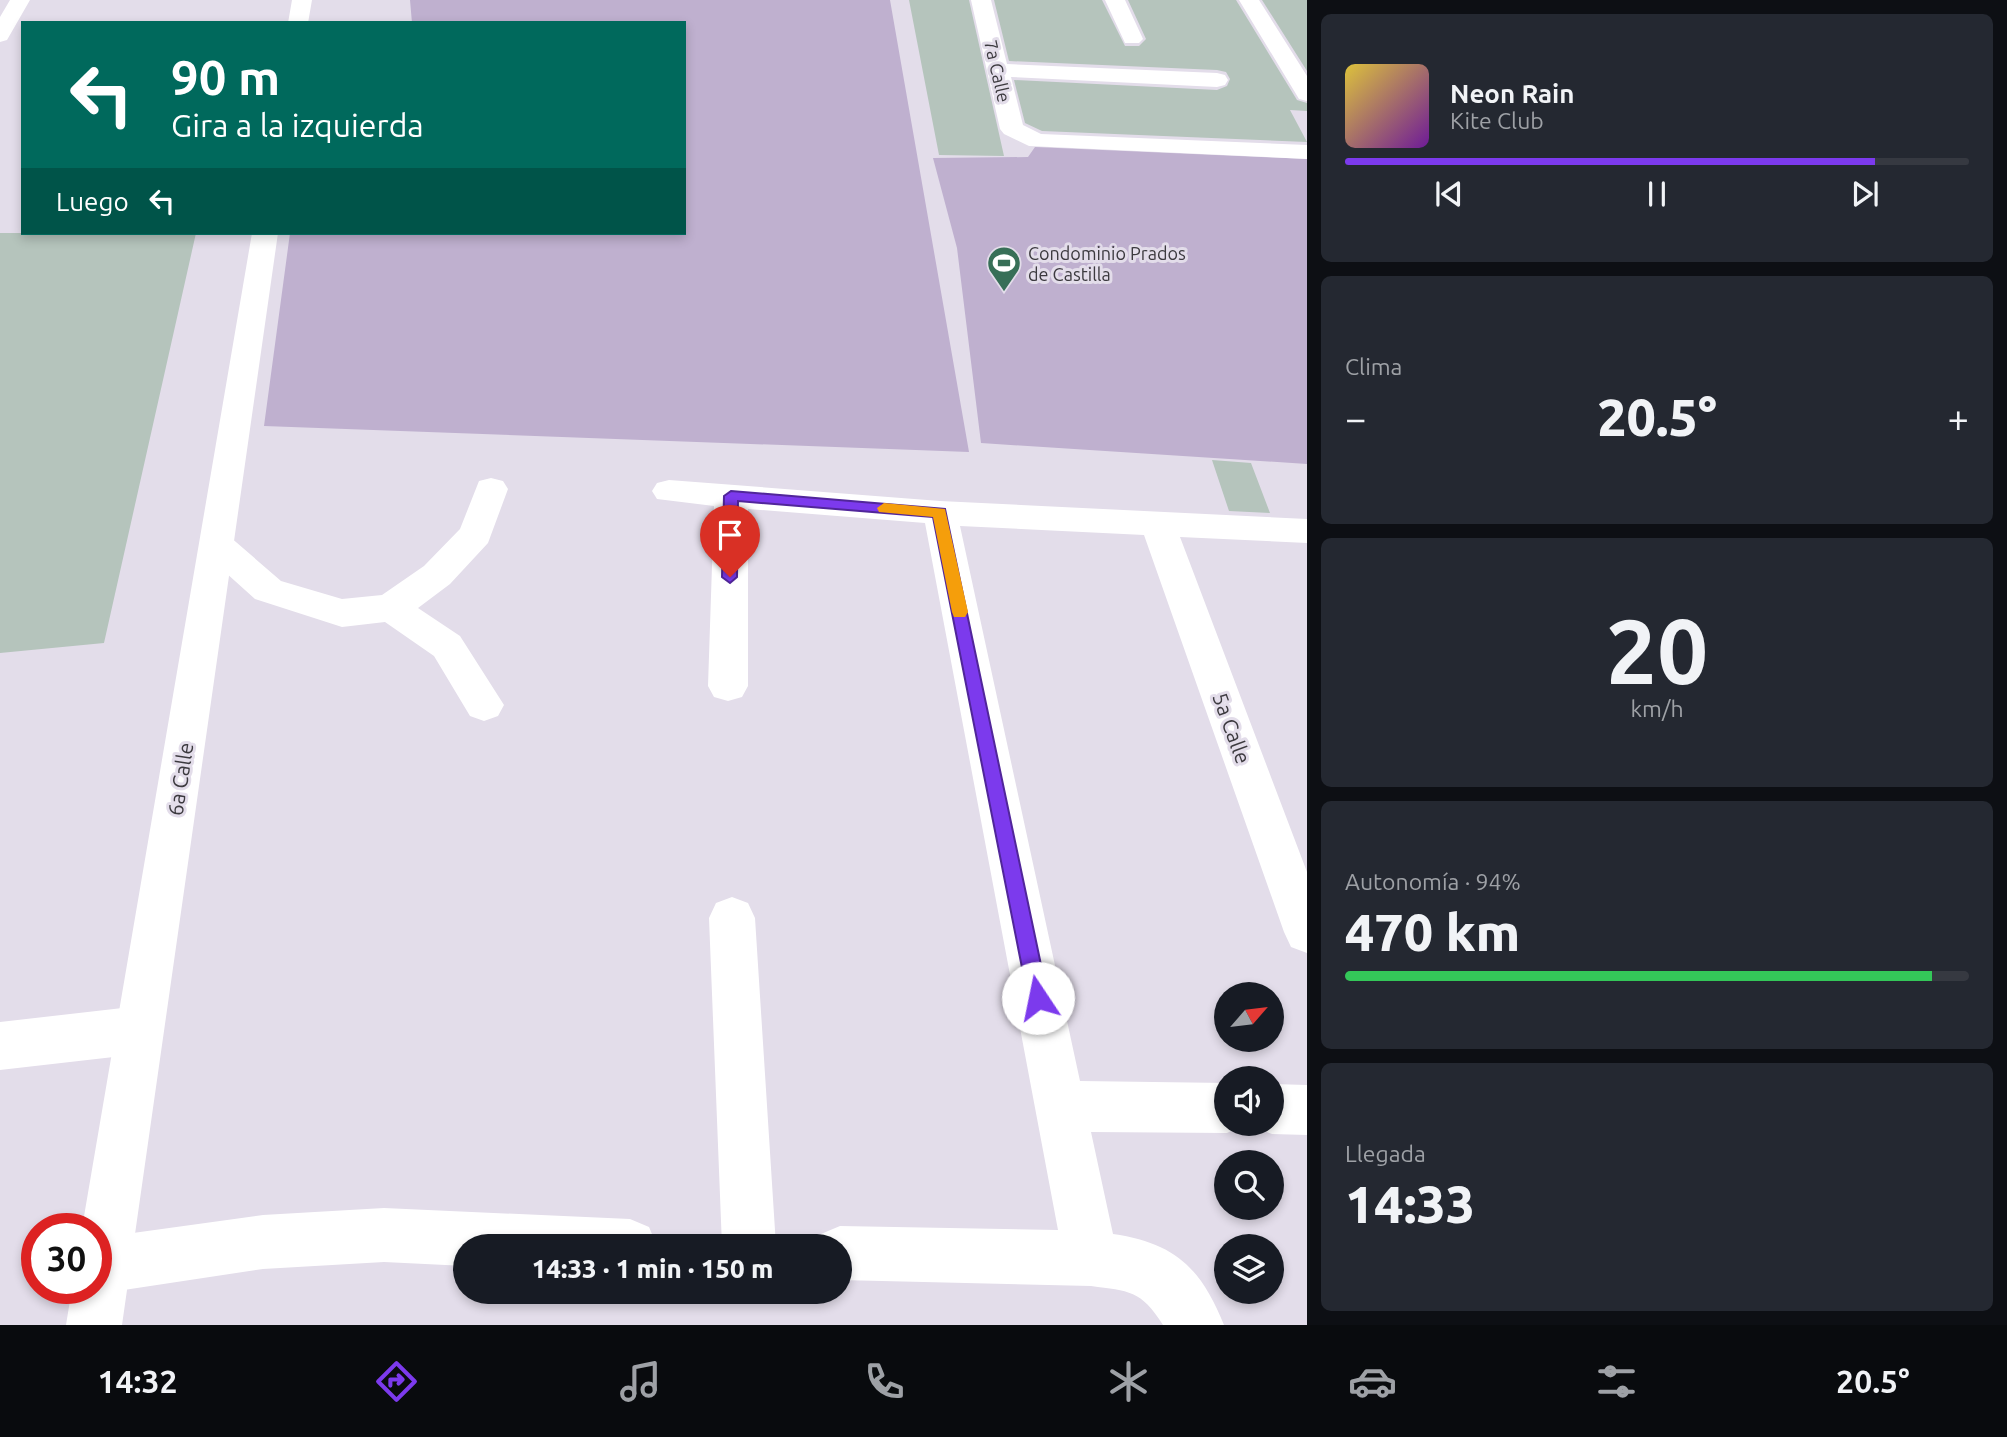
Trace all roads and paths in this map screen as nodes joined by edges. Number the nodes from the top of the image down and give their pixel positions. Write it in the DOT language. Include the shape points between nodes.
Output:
graph roads {
  1 [pos="302,0"];
  2 [pos="981,0"];
  3 [pos="1115,0"];
  4 [pos="1250,0"];
  5 [pos="298,21"];
  6 [pos="1132,39"];
  7 [pos="998,70"];
  8 [pos="1217,80"];
  9 [pos="1307,94"];
  10 [pos="1307,152"];
  11 [pos="265,235"];
  12 [pos="491,489"];
  13 [pos="668,491"];
  14 [pos="731,496"];
  15 [pos="940,513"];
  16 [pos="1157,523"];
  17 [pos="1307,531"];
  18 [pos="217,545"];
  19 [pos="391,608"];
  20 [pos="728,686"];
  21 [pos="484,705"];
  22 [pos="732,918"];
  23 [pos="1307,932"];
  24 [pos="141,1030"];
  25 [pos="0,1046"];
  26 [pos="1060,1106"];
  27 [pos="1214,1108"];
  28 [pos="1284,1109"];
  29 [pos="1307,1110"];
  30 [pos="112,1214"];
  31 [pos="748,1234"];
  32 [pos="453,1238"];
  33 [pos="852,1253"];
  34 [pos="1091,1258"];
  35 [pos="112,1264"];
  36 [pos="98,1304"];
  37 [pos="94,1325"];
  38 [pos="1196,1325"];
  1 -- 5 [label="street"];
  2 -- 7 [label="street, 7a Calle"];
  3 -- 6 [label="street"];
  4 -- 9 [label="street"];
  7 -- 8 [label="street"];
  7 -- 10 [label="street, 7a Calle" via="1012,129 1037,141"];
  11 -- 18 [label="street, 6a Calle"];
  12 -- 19 [label="street" via="476,534 437,575"];
  13 -- 14 [label="street"];
  14 -- 15 [label="street"];
  14 -- 20 [label="street"];
  15 -- 16 [label="street"];
  15 -- 26 [label="street"];
  16 -- 17 [label="street"];
  16 -- 23 [label="street, 5a Calle"];
  18 -- 19 [label="street" via="268,590 342,613"];
  18 -- 24 [label="street, 6a Calle"];
  19 -- 21 [label="street" via="447,646"];
  22 -- 31 [label="street"];
  24 -- 25 [label="street"];
  24 -- 30 [label="street, 6a Calle"];
  26 -- 27 [label="street"];
  26 -- 34 [label="street"];
  28 -- 29 [label="street"];
  32 -- 35 [label="street" via="384,1235 263,1242"];
  33 -- 34 [label="street"];
  34 -- 38 [label="street" via="1144,1266 1172,1288"];
  36 -- 37 [label="street, 6a Calle"];
}
